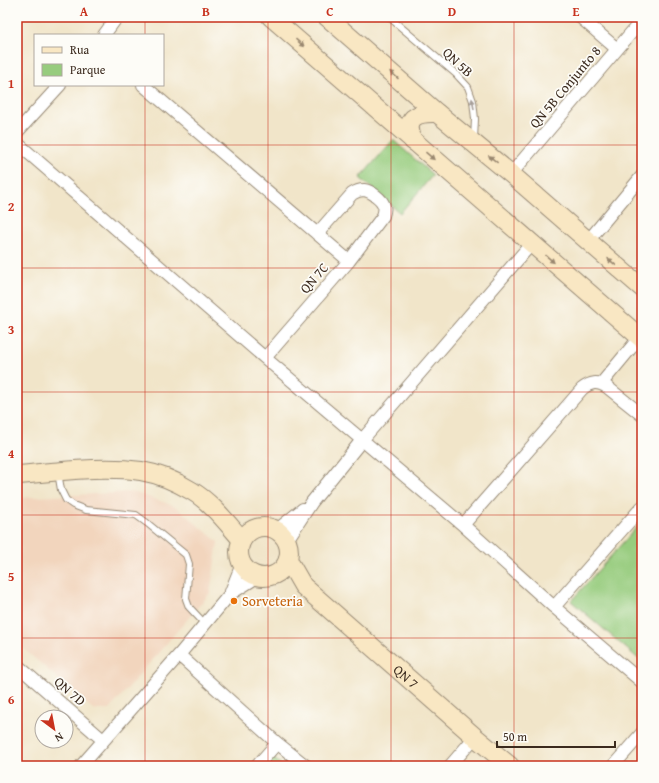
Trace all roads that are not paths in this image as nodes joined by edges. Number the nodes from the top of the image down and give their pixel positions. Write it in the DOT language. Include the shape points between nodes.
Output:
graph roads {
  1 [pos="118,17"];
  2 [pos="271,17"];
  3 [pos="327,17"];
  4 [pos="389,17"];
  5 [pos="580,17"];
  6 [pos="642,20"];
  7 [pos="105,34"];
  8 [pos="617,49"];
  9 [pos="59,86"];
  10 [pos="144,86"];
  11 [pos="437,113"];
  12 [pos="17,132"];
  13 [pos="413,141"];
  14 [pos="17,143"];
  15 [pos="473,143"];
  16 [pos="511,174"];
  17 [pos="642,176"];
  18 [pos="317,234"];
  19 [pos="588,241"];
  20 [pos="532,243"];
  21 [pos="349,261"];
  22 [pos="634,279"];
  23 [pos="641,338"];
  24 [pos="265,358"];
  25 [pos="601,384"];
  26 [pos="642,416"];
  27 [pos="362,440"];
  28 [pos="58,472"];
  29 [pos="17,475"];
  30 [pos="642,507"];
  31 [pos="463,525"];
  32 [pos="248,534"];
  33 [pos="282,535"];
  34 [pos="288,560"];
  35 [pos="242,564"];
  36 [pos="276,575"];
  37 [pos="257,577"];
  38 [pos="303,586"];
  39 [pos="230,594"];
  40 [pos="554,607"];
  41 [pos="206,624"];
  42 [pos="179,656"];
  43 [pos="17,665"];
  44 [pos="642,682"];
  45 [pos="642,733"];
  46 [pos="475,737"];
  47 [pos="103,740"];
  48 [pos="277,743"];
  49 [pos="81,766"];
  50 [pos="257,766"];
  51 [pos="306,766"];
  52 [pos="450,766"];
  53 [pos="510,766"];
  54 [pos="613,766"];
  1 -- 7 [label="street"];
  2 -- 13 [label="main road, one-way"];
  11 -- 3 [label="main road, one-way"];
  15 -- 4 [label="lane, QN 5B, one-way" via="475,119 473,101 468,88 456,74"];
  5 -- 8 [label="street"];
  6 -- 8 [label="street, QN 5B Conjunto 8"];
  8 -- 16 [label="street, QN 5B Conjunto 8"];
  9 -- 12 [label="street"];
  10 -- 18 [label="street"];
  11 -- 13 [label="main road" via="426,113 412,119 409,132"];
  11 -- 15 [label="main road"];
  13 -- 20 [label="main road, one-way"];
  14 -- 24 [label="street"];
  16 -- 15 [label="main road, one-way"];
  16 -- 19 [label="main road"];
  17 -- 19 [label="street"];
  18 -- 21 [label="street"];
  18 -- 21 [label="street, QN 7C" via="357,191 364,190 381,201 384,207 383,216"];
  22 -- 19 [label="main road, one-way"];
  20 -- 23 [label="main road, one-way"];
  20 -- 27 [label="street"];
  21 -- 24 [label="street, QN 7C"];
  23 -- 25 [label="street"];
  24 -- 27 [label="street"];
  25 -- 26 [label="street"];
  25 -- 31 [label="street" via="589,383 582,389"];
  27 -- 31 [label="street"];
  27 -- 33 [label="street"];
  28 -- 29 [label="main road"];
  28 -- 32 [label="main road" via="110,468 142,471 165,478 193,492"];
  28 -- 41 [label="lane" via="61,490 66,500 73,505 86,510 136,516 186,555 189,564 186,599 189,608"];
  30 -- 40 [label="street"];
  31 -- 40 [label="street"];
  32 -- 33 [label="main road" via="266,527"];
  32 -- 35 [label="main road" via="238,552"];
  33 -- 34 [label="main road" via="289,550"];
  34 -- 36 [label="main road"];
  34 -- 38 [label="main road, QN 7"];
  35 -- 37 [label="main road" via="248,572"];
  35 -- 39 [label="street"];
  36 -- 37 [label="main road" via="267,578"];
  36 -- 38 [label="main road, QN 7"];
  37 -- 39 [label="street"];
  38 -- 46 [label="main road, QN 7"];
  39 -- 41 [label="street"];
  40 -- 44 [label="street"];
  41 -- 42 [label="street"];
  42 -- 47 [label="street"];
  42 -- 48 [label="street"];
  43 -- 47 [label="street, QN 7D"];
  45 -- 54 [label="street"];
  46 -- 52 [label="street"];
  46 -- 53 [label="main road, QN 7"];
  47 -- 49 [label="street"];
  48 -- 50 [label="street"];
  48 -- 51 [label="street"];
}
